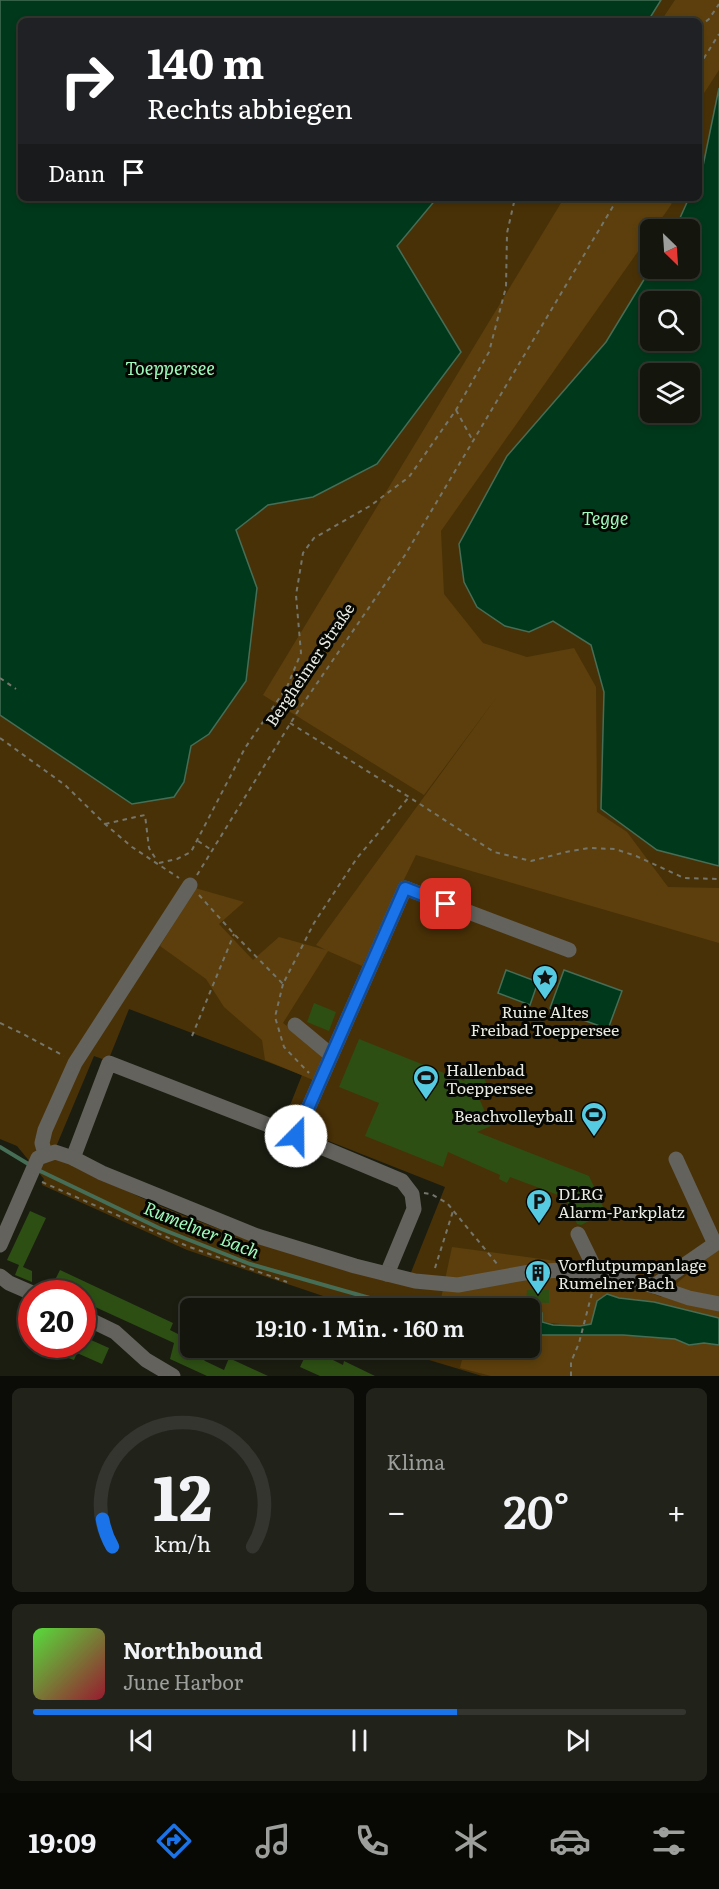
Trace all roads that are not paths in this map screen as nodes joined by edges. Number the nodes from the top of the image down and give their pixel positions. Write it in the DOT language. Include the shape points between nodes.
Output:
graph roads {
  1 [pos="190,885"];
  2 [pos="569,950"];
  3 [pos="295,1025"];
  4 [pos="331,1055"];
  5 [pos="296,1136"];
  6 [pos="41,1156"];
  7 [pos="73,1158"];
  8 [pos="676,1159"];
  9 [pos="578,1234"];
  10 [pos="0,1245"];
  11 [pos="597,1273"];
  12 [pos="387,1274"];
  13 [pos="0,1276"];
  14 [pos="654,1286"];
  15 [pos="18,1287"];
  16 [pos="719,1304"];
  17 [pos="96,1323"];
  18 [pos="173,1376"];
  1 -- 6 [label="street" via="75,1063 45,1130"];
  2 -- 4 [label="street" via="405,888"];
  3 -- 4 [label="street"];
  4 -- 5 [label="street"];
  5 -- 7 [label="street" via="109,1063"];
  5 -- 12 [label="street" via="392,1176 412,1194 414,1209"];
  6 -- 7 [label="street" via="55,1152"];
  6 -- 10 [label="street"];
  7 -- 12 [label="street" via="257,1236"];
  8 -- 14 [label="street" via="715,1244"];
  9 -- 11 [label="street"];
  11 -- 12 [label="street" via="562,1270 458,1285 431,1284"];
  11 -- 14 [label="street"];
  13 -- 15 [label="street"];
  14 -- 16 [label="street"];
  17 -- 18 [label="street" via="115,1332 146,1360"];
}
